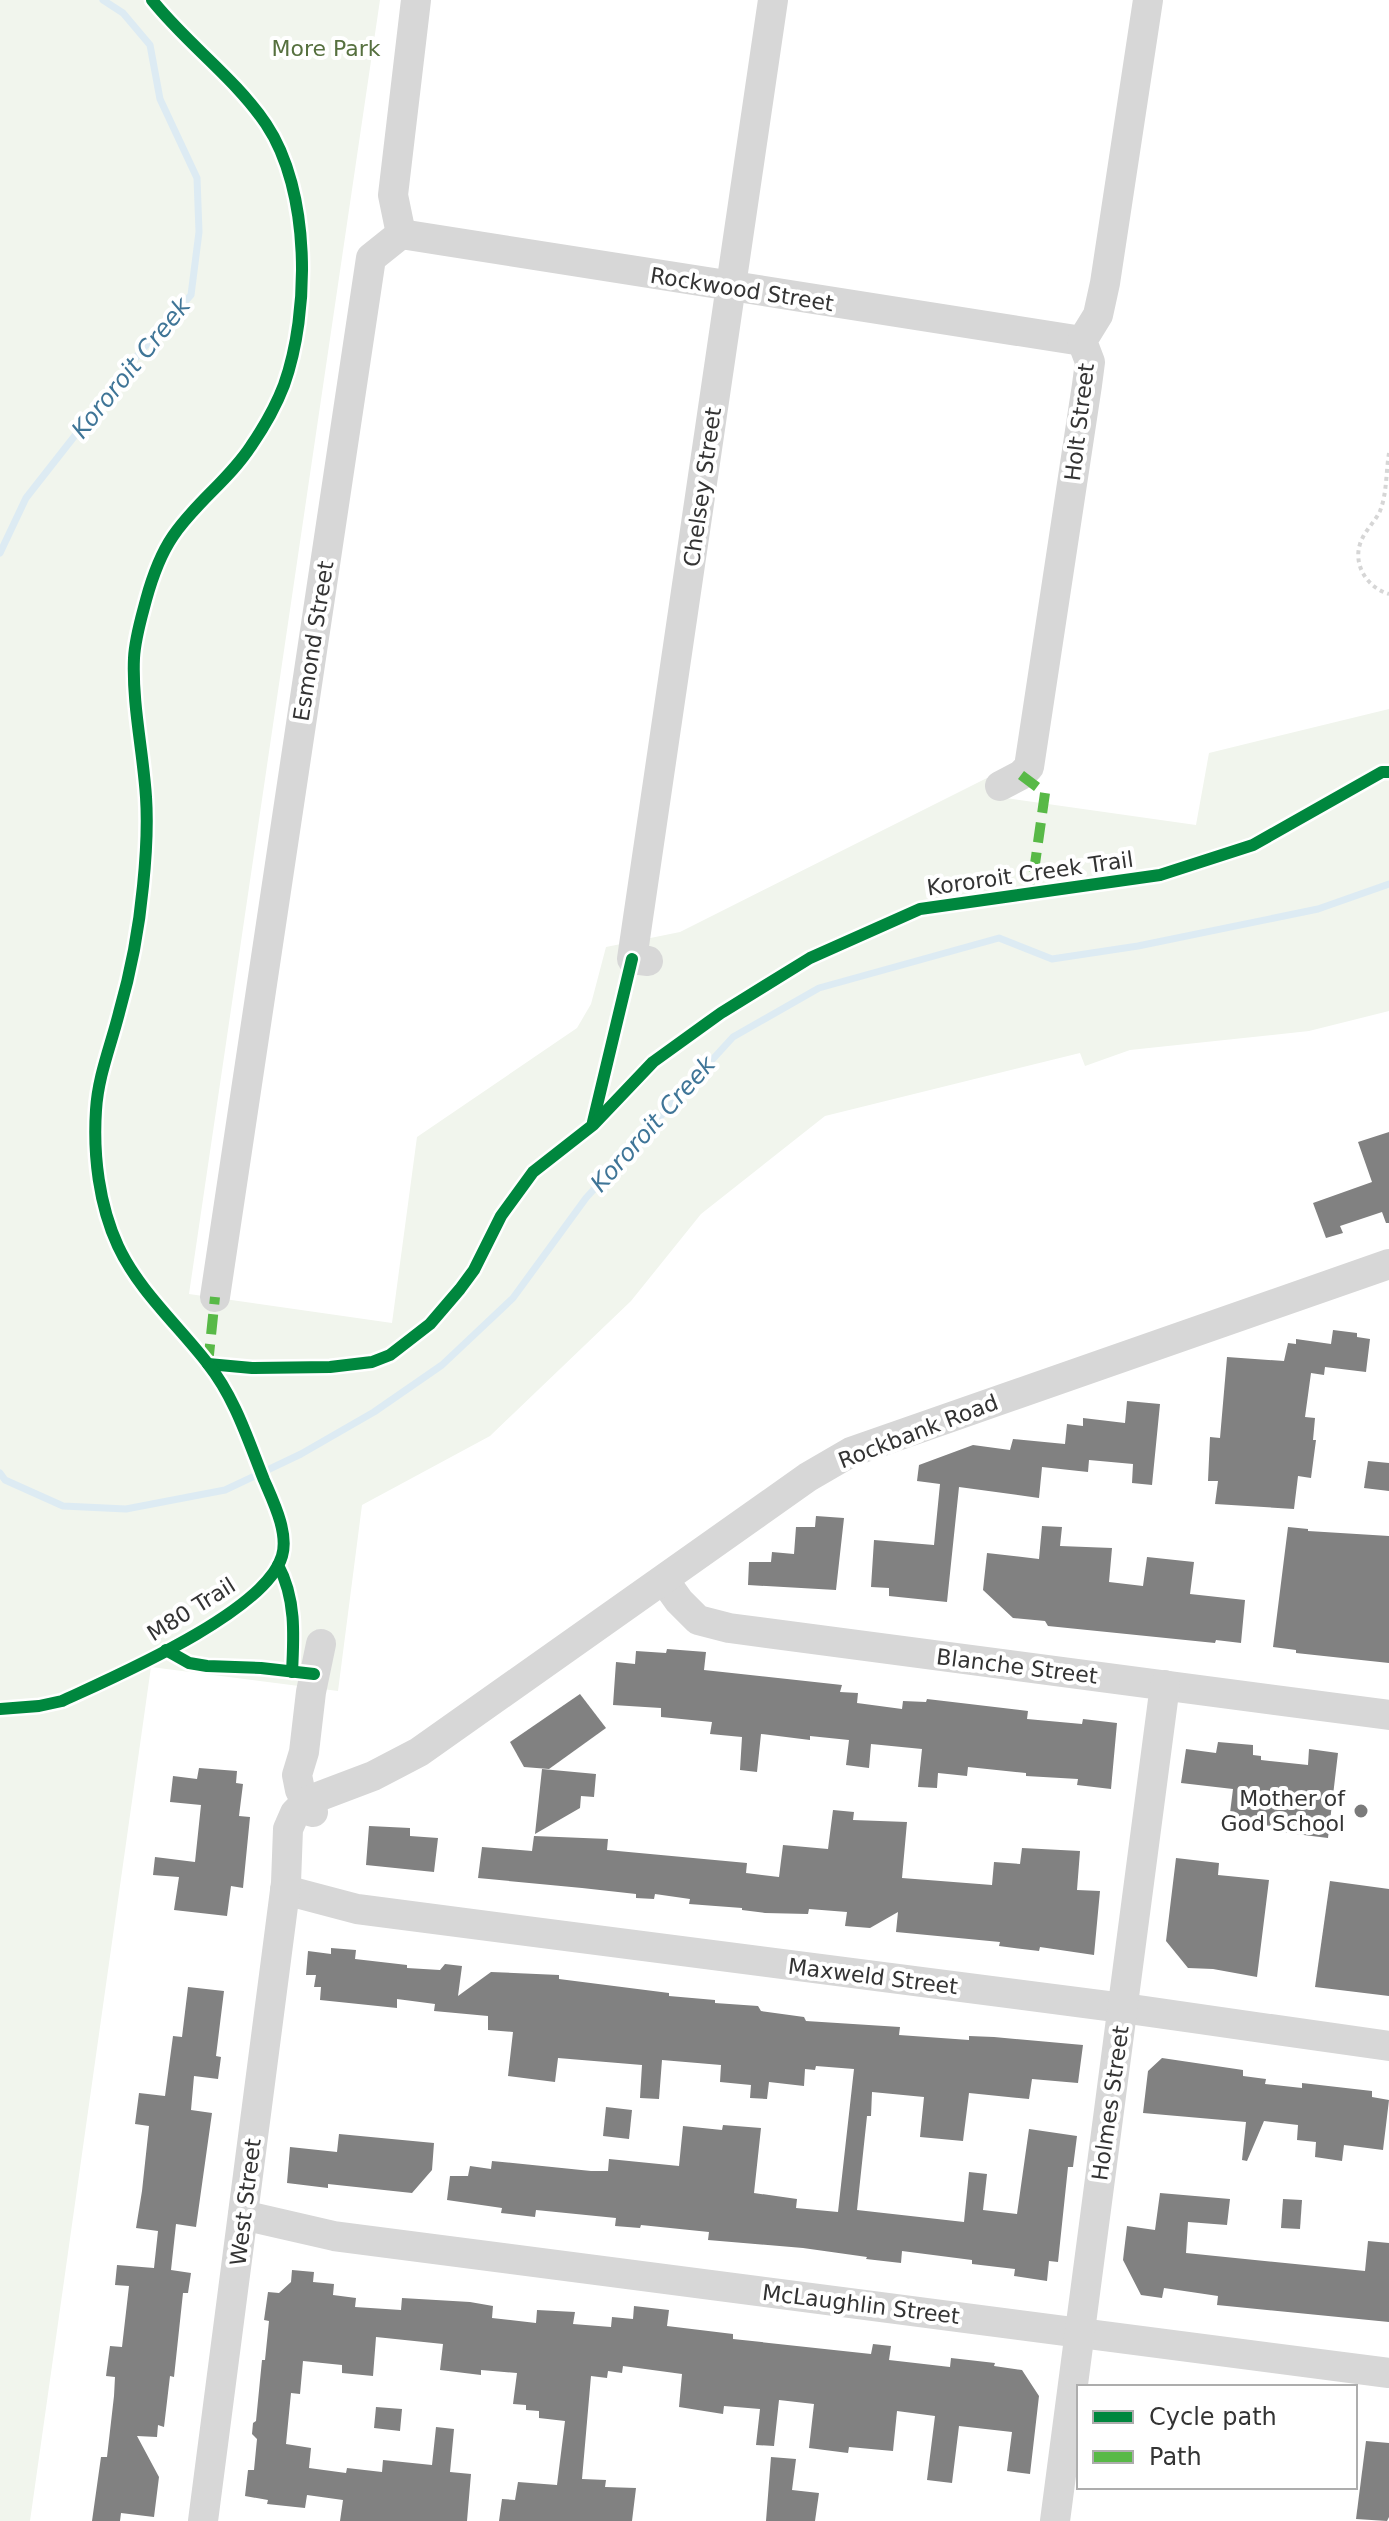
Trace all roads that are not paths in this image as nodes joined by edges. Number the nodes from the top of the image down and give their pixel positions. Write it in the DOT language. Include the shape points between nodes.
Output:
graph roads {
  1 [pos="416,0"];
  2 [pos="773,0"];
  3 [pos="1148,0"];
  4 [pos="401,234"];
  5 [pos="731,287"];
  6 [pos="1082,341"];
  7 [pos="1000,786"];
  8 [pos="648,961"];
  9 [pos="1389,1264"];
  10 [pos="215,1297"];
  11 [pos="664,1580"];
  12 [pos="321,1644"];
  13 [pos="1165,1685"];
  14 [pos="1389,1715"];
  15 [pos="310,1806"];
  16 [pos="285,1895"];
  17 [pos="1123,2008"];
  18 [pos="1389,2046"];
  19 [pos="242,2226"];
  20 [pos="1080,2332"];
  21 [pos="1389,2373"];
  22 [pos="203,2521"];
  23 [pos="1055,2521"];
  1 -- 4 [label="street" via="393,195"];
  2 -- 5 [label="street, Chelsey Street"];
  3 -- 6 [label="street, Holt Street" via="1105,283 1098,315"];
  4 -- 5 [label="street, Rockwood Street"];
  4 -- 10 [label="street, Esmond Street" via="371,258"];
  5 -- 6 [label="street, Rockwood Street"];
  5 -- 8 [label="street, Chelsey Street" via="632,959"];
  6 -- 7 [label="street, Holt Street" via="1090,362 1029,767"];
  9 -- 11 [label="street, Rockbank Road" via="851,1452"];
  11 -- 13 [label="street, Blanche Street" via="698,1620 729,1628"];
  11 -- 15 [label="street, Rockbank Road" via="419,1752 376,1789"];
  12 -- 15 [label="street" via="297,1775"];
  13 -- 14 [label="street, Blanche Street"];
  13 -- 17 [label="street, Holmes Street"];
  15 -- 16 [label="street, West Street"];
  16 -- 17 [label="street, Maxweld Street" via="357,1909"];
  16 -- 19 [label="street, West Street"];
  17 -- 18 [label="street, Maxweld Street"];
  17 -- 20 [label="street, Holmes Street"];
  19 -- 20 [label="street, McLaughlin Street"];
  19 -- 22 [label="street, West Street"];
  20 -- 21 [label="street, McLaughlin Street"];
  20 -- 23 [label="street, Holmes Street"];
}
